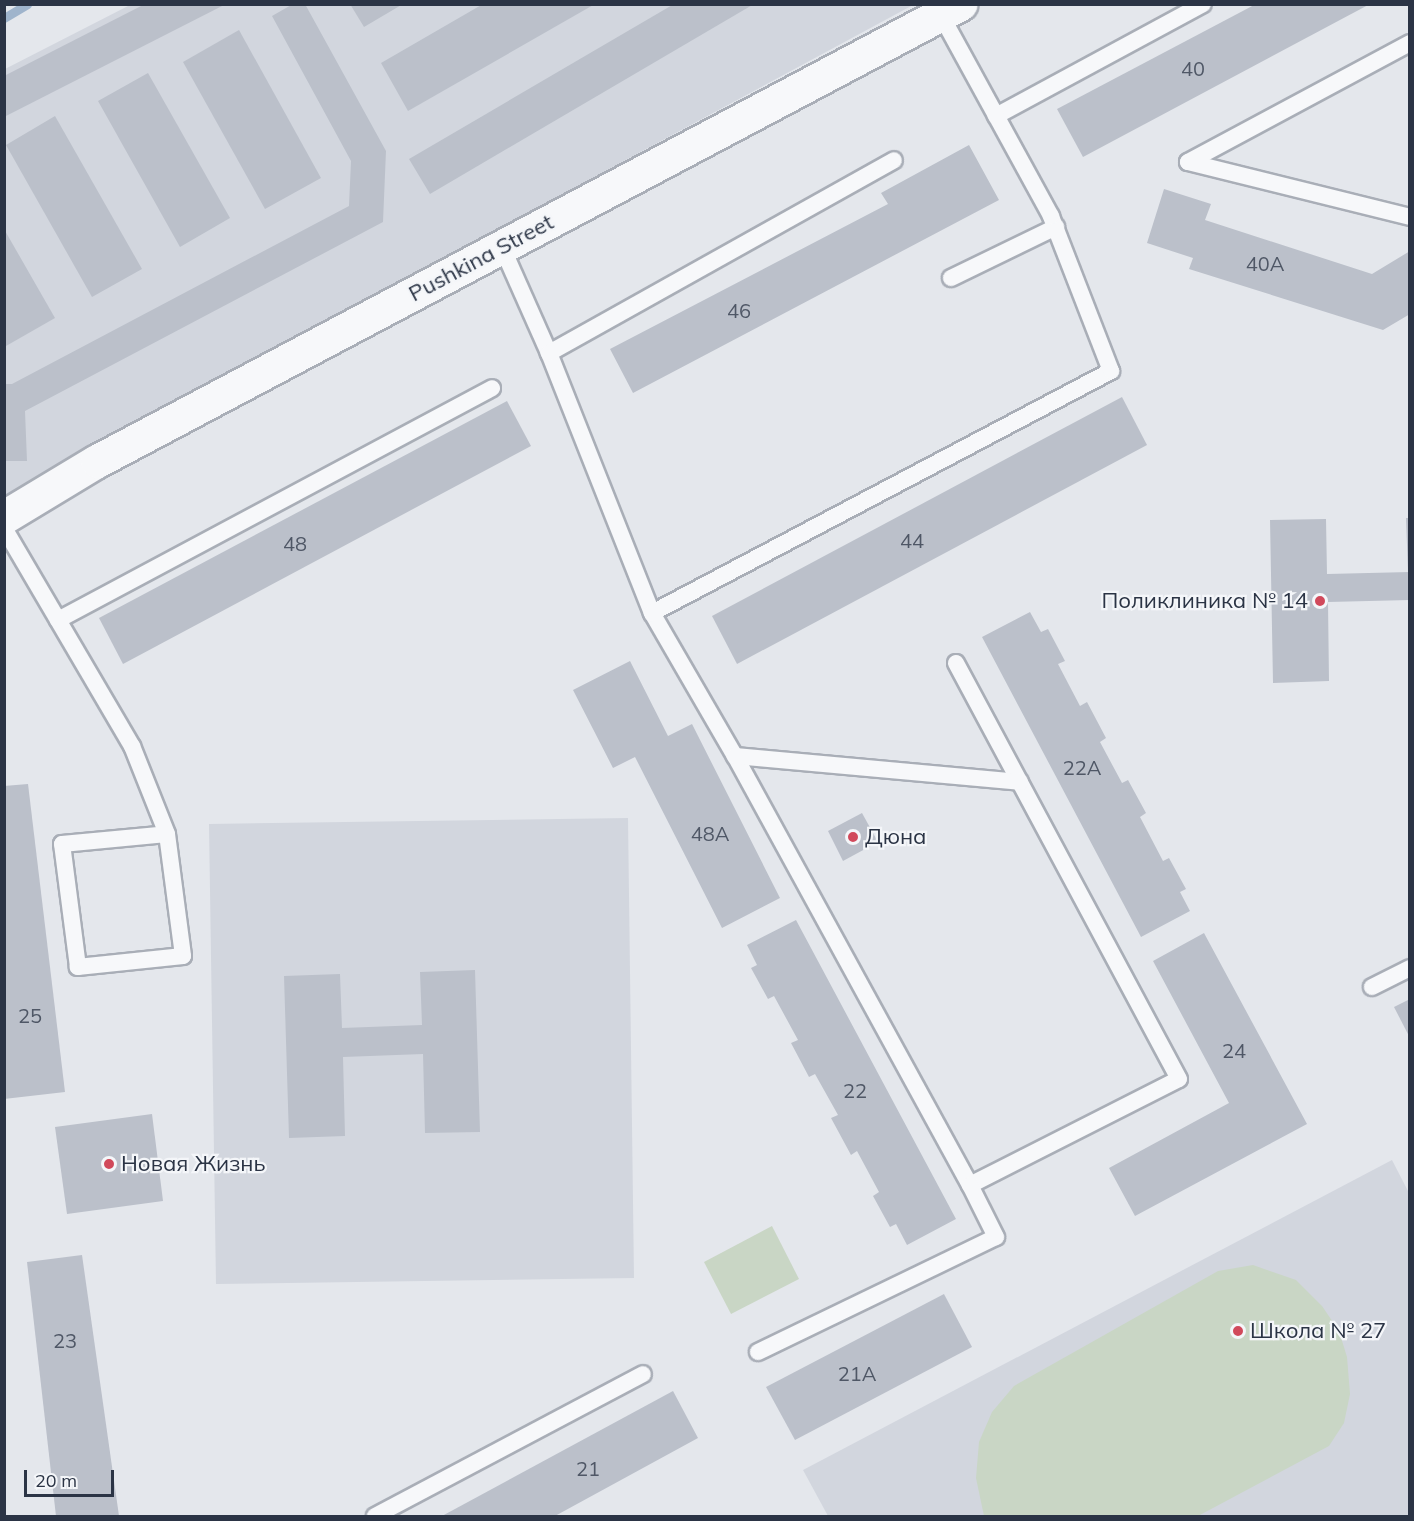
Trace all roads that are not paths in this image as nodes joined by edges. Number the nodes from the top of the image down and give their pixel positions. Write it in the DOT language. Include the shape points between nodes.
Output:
graph roads {
  1 [pos="1203,4"];
  2 [pos="950,10"];
  3 [pos="1410,43"];
  4 [pos="996,116"];
  5 [pos="894,160"];
  6 [pos="1410,218"];
  7 [pos="1056,227"];
  8 [pos="502,247"];
  9 [pos="951,278"];
  10 [pos="549,352"];
  11 [pos="492,388"];
  12 [pos="4,517"];
  13 [pos="4,528"];
  14 [pos="652,613"];
  15 [pos="58,620"];
  16 [pos="956,663"];
  17 [pos="735,756"];
  18 [pos="1020,782"];
  19 [pos="167,834"];
  20 [pos="1410,968"];
  21 [pos="1372,987"];
  22 [pos="970,1185"];
  23 [pos="758,1352"];
  24 [pos="643,1374"];
  25 [pos="375,1516"];
  1 -- 4 [label="lane"];
  2 -- 4 [label="lane"];
  2 -- 8 [label="street, Pushkina Street"];
  3 -- 6 [label="lane" via="1188,162"];
  4 -- 7 [label="lane"];
  5 -- 10 [label="lane"];
  7 -- 9 [label="lane"];
  7 -- 14 [label="lane" via="1111,371"];
  8 -- 10 [label="lane"];
  8 -- 12 [label="street, Pushkina Street" via="98,461"];
  10 -- 14 [label="lane"];
  11 -- 15 [label="lane"];
  13 -- 15 [label="lane"];
  14 -- 17 [label="lane"];
  15 -- 19 [label="lane" via="132,746"];
  16 -- 18 [label="lane"];
  17 -- 18 [label="lane"];
  17 -- 22 [label="lane"];
  18 -- 22 [label="lane" via="1179,1079"];
  19 -- 19 [label="lane" via="183,956 78,967 62,844"];
  20 -- 21 [label="lane"];
  22 -- 23 [label="lane" via="996,1237"];
  24 -- 25 [label="lane"];
}
